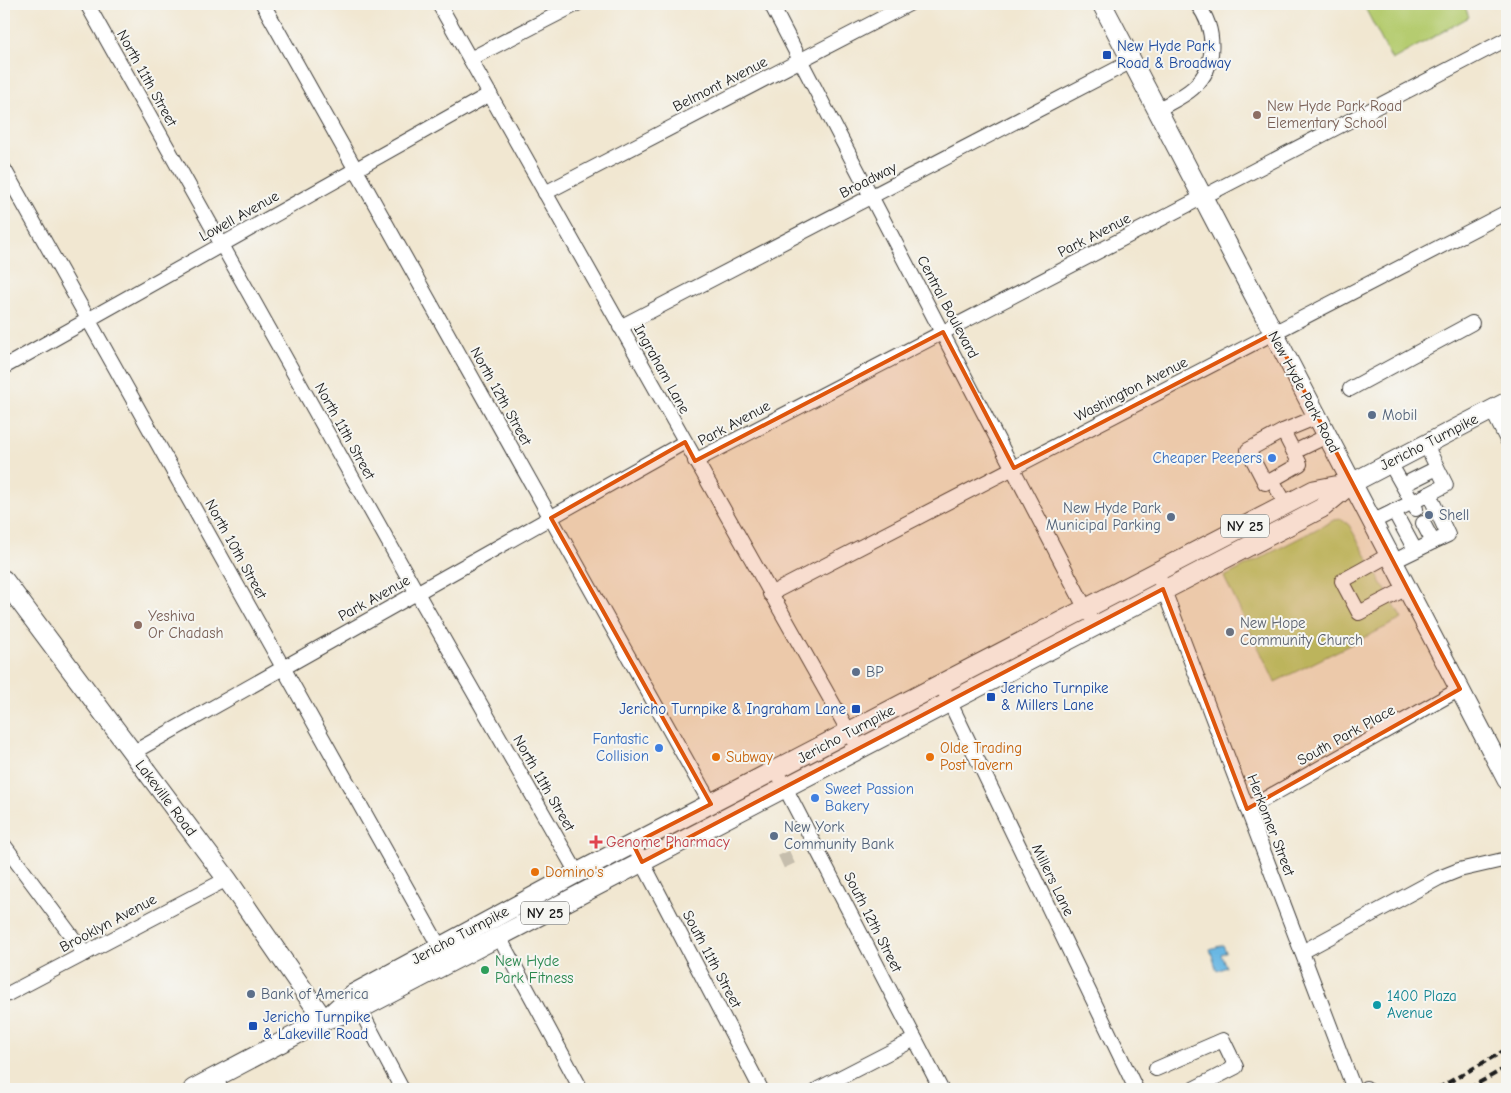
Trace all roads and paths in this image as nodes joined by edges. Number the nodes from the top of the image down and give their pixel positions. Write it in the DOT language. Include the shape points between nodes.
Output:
graph roads {
  1 [pos="87,4"];
  2 [pos="263,4"];
  3 [pos="440,4"];
  4 [pos="576,4"];
  5 [pos="771,4"];
  6 [pos="909,4"];
  7 [pos="1102,4"];
  8 [pos="1197,4"];
  9 [pos="1507,39"];
  10 [pos="470,59"];
  11 [pos="801,60"];
  12 [pos="1132,61"];
  13 [pos="490,94"];
  14 [pos="1157,110"];
  15 [pos="4,168"];
  16 [pos="356,169"];
  17 [pos="546,193"];
  18 [pos="872,196"];
  19 [pos="1202,197"];
  20 [pos="1507,212"];
  21 [pos="222,245"];
  22 [pos="88,320"];
  23 [pos="1472,323"];
  24 [pos="620,327"];
  25 [pos="943,332"];
  26 [pos="1274,333"];
  27 [pos="4,367"];
  28 [pos="1350,389"];
  29 [pos="1500,406"];
  30 [pos="1317,417"];
  31 [pos="1283,431"];
  32 [pos="1327,436"];
  33 [pos="1507,440"];
  34 [pos="685,442"];
  35 [pos="1426,445"];
  36 [pos="1294,452"];
  37 [pos="695,461"];
  38 [pos="1390,463"];
  39 [pos="1014,468"];
  40 [pos="1437,468"];
  41 [pos="1272,480"];
  42 [pos="1352,483"];
  43 [pos="1404,485"];
  44 [pos="1428,494"];
  45 [pos="1286,504"];
  46 [pos="1414,506"];
  47 [pos="1394,511"];
  48 [pos="550,518"];
  49 [pos="1372,522"];
  50 [pos="1423,523"];
  51 [pos="1433,542"];
  52 [pos="1415,550"];
  53 [pos="1391,558"];
  54 [pos="4,580"];
  55 [pos="1160,580"];
  56 [pos="1407,588"];
  57 [pos="417,593"];
  58 [pos="770,594"];
  59 [pos="1090,617"];
  60 [pos="283,668"];
  61 [pos="1460,689"];
  62 [pos="945,692"];
  63 [pos="853,740"];
  64 [pos="132,753"];
  65 [pos="776,770"];
  66 [pos="1507,780"];
  67 [pos="785,787"];
  68 [pos="712,804"];
  69 [pos="1247,809"];
  70 [pos="679,842"];
  71 [pos="633,844"];
  72 [pos="4,845"];
  73 [pos="1507,858"];
  74 [pos="642,862"];
  75 [pos="577,873"];
  76 [pos="227,879"];
  77 [pos="500,937"];
  78 [pos="439,946"];
  79 [pos="1302,952"];
  80 [pos="85,954"];
  81 [pos="4,996"];
  82 [pos="356,1001"];
  83 [pos="324,1020"];
  84 [pos="915,1039"];
  85 [pos="1156,1069"];
  86 [pos="218,1083"];
  87 [pos="193,1089"];
  88 [pos="402,1089"];
  89 [pos="581,1089"];
  90 [pos="761,1089"];
  91 [pos="818,1089"];
  92 [pos="941,1089"];
  93 [pos="1136,1089"];
  94 [pos="1194,1089"];
  95 [pos="1362,1089"];
  1 -- 21 [label="street, North 11th Street"];
  2 -- 16 [label="street, North 12th Street"];
  3 -- 10 [label="street, Ingraham Lane"];
  4 -- 10 [label="street"];
  5 -- 11 [label="street, Central Boulevard"];
  6 -- 11 [label="street, Belmont Avenue"];
  7 -- 12 [label="main road, New Hyde Park Road"];
  8 -- 14 [label="street" via="1205,14 1212,33 1212,52 1206,71 1194,87"];
  9 -- 19 [label="street, Park Avenue"];
  10 -- 13 [label="street, Ingraham Lane"];
  11 -- 17 [label="street, Belmont Avenue"];
  11 -- 18 [label="street, Central Boulevard"];
  12 -- 14 [label="main road, New Hyde Park Road"];
  12 -- 18 [label="street, Broadway"];
  13 -- 16 [label="street, Lowell Avenue"];
  13 -- 17 [label="street, Ingraham Lane"];
  14 -- 19 [label="main road, New Hyde Park Road"];
  15 -- 22 [label="street, North 10th Street"];
  16 -- 21 [label="street, Lowell Avenue"];
  16 -- 48 [label="street, North 12th Street"];
  17 -- 24 [label="street, Ingraham Lane"];
  18 -- 24 [label="street, Broadway"];
  18 -- 25 [label="street, Central Boulevard"];
  19 -- 25 [label="street, Park Avenue"];
  19 -- 26 [label="main road, New Hyde Park Road"];
  20 -- 26 [label="street, Washington Avenue"];
  21 -- 22 [label="street, Lowell Avenue"];
  21 -- 57 [label="street, North 11th Street"];
  22 -- 27 [label="street, Lowell Avenue"];
  22 -- 60 [label="street, North 10th Street"];
  23 -- 28 [label="street"];
  24 -- 34 [label="street, Ingraham Lane"];
  25 -- 37 [label="street, Park Avenue"];
  25 -- 39 [label="street, Central Boulevard"];
  26 -- 30 [label="main road, New Hyde Park Road"];
  26 -- 39 [label="street, Washington Avenue"];
  29 -- 33 [label="street"];
  29 -- 35 [label="main road, Jericho Turnpike / NY 25"];
  30 -- 31 [label="street"];
  30 -- 32 [label="main road, New Hyde Park Road"];
  31 -- 36 [label="street"];
  31 -- 41 [label="street" via="1248,450 1265,483"];
  32 -- 36 [label="street"];
  32 -- 42 [label="main road, New Hyde Park Road"];
  34 -- 37 [label="street, Ingraham Lane"];
  34 -- 48 [label="street, Park Avenue"];
  35 -- 38 [label="main road, Jericho Turnpike / NY 25"];
  35 -- 40 [label="street"];
  36 -- 41 [label="street" via="1300,464"];
  37 -- 58 [label="street, Ingraham Lane"];
  38 -- 42 [label="main road, Jericho Turnpike / NY 25"];
  38 -- 43 [label="street"];
  39 -- 58 [label="street, Washington Avenue"];
  39 -- 59 [label="street, Central Boulevard"];
  40 -- 43 [label="street"];
  40 -- 44 [label="street" via="1446,486"];
  41 -- 45 [label="street"];
  42 -- 45 [label="main road, Jericho Turnpike / NY 25" via="1314,490"];
  42 -- 49 [label="main road, New Hyde Park Road"];
  42 -- 55 [label="main road, Jericho Turnpike / NY 25" via="1322,508"];
  43 -- 46 [label="street"];
  44 -- 46 [label="street"];
  44 -- 51 [label="street" via="1448,535"];
  45 -- 55 [label="main road, Jericho Turnpike / NY 25"];
  46 -- 47 [label="street"];
  47 -- 49 [label="street"];
  47 -- 52 [label="street"];
  48 -- 57 [label="street, Park Avenue"];
  48 -- 68 [label="street, North 12th Street"];
  49 -- 53 [label="main road, New Hyde Park Road"];
  50 -- 51 [label="street"];
  51 -- 52 [label="street"];
  52 -- 53 [label="street"];
  53 -- 56 [label="main road, New Hyde Park Road"];
  53 -- 56 [label="street" via="1342,581 1359,613"];
  54 -- 64 [label="main road, Lakeville Road"];
  55 -- 59 [label="main road, Jericho Turnpike / NY 25"];
  55 -- 69 [label="street, Herkomer Street"];
  56 -- 61 [label="main road, New Hyde Park Road"];
  57 -- 60 [label="street, Park Avenue"];
  57 -- 75 [label="street, North 11th Street"];
  58 -- 63 [label="street, Ingraham Lane"];
  59 -- 62 [label="main road, Jericho Turnpike / NY 25"];
  60 -- 64 [label="street, Park Avenue"];
  60 -- 78 [label="street, North 10th Street"];
  61 -- 66 [label="main road, New Hyde Park Road"];
  61 -- 69 [label="street, South Park Place"];
  62 -- 63 [label="main road, Jericho Turnpike / NY 25"];
  62 -- 93 [label="street, Millers Lane"];
  63 -- 65 [label="main road, Jericho Turnpike / NY 25"];
  63 -- 67 [label="main road, Jericho Turnpike / NY 25"];
  64 -- 76 [label="main road, Lakeville Road"];
  65 -- 67 [label="street, South 12th Street"];
  65 -- 68 [label="main road, Jericho Turnpike / NY 25"];
  67 -- 70 [label="main road, Jericho Turnpike / NY 25"];
  67 -- 84 [label="street, South 12th Street"];
  68 -- 70 [label="main road" via="712,814 684,829"];
  68 -- 71 [label="main road, Jericho Turnpike / NY 25"];
  69 -- 79 [label="street, Herkomer Street"];
  70 -- 74 [label="main road, Jericho Turnpike / NY 25"];
  71 -- 74 [label="street, South 11th Street"];
  71 -- 75 [label="main road, Jericho Turnpike / NY 25"];
  72 -- 80 [label="street"];
  73 -- 79 [label="street" via="1439,878"];
  74 -- 77 [label="main road, Jericho Turnpike / NY 25"];
  74 -- 90 [label="street, South 11th Street"];
  75 -- 78 [label="main road, Jericho Turnpike / NY 25"];
  76 -- 80 [label="street, Brooklyn Avenue"];
  76 -- 83 [label="main road, Lakeville Road"];
  77 -- 82 [label="main road, Jericho Turnpike / NY 25"];
  77 -- 89 [label="street"];
  78 -- 82 [label="main road, Jericho Turnpike / NY 25"];
  79 -- 95 [label="street, Herkomer Street"];
  80 -- 81 [label="street, Brooklyn Avenue"];
  82 -- 83 [label="main road, Jericho Turnpike / NY 25"];
  82 -- 88 [label="street"];
  83 -- 86 [label="main road, Jericho Turnpike / NY 25"];
  84 -- 91 [label="street"];
  84 -- 92 [label="street, South 12th Street"];
  85 -- 94 [label="street" via="1223,1040 1236,1067"];
  86 -- 87 [label="main road, Jericho Turnpike / NY 25"];
}
